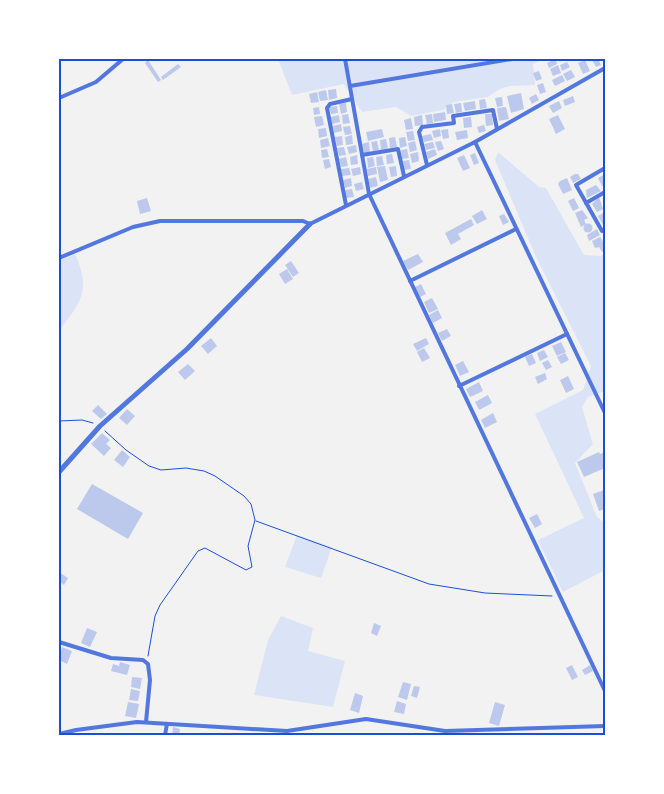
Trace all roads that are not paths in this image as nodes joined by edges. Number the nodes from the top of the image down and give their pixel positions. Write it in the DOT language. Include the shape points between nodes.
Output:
graph roads {
  1 [pos="123,59"];
  2 [pos="345,59"];
  3 [pos="512,59"];
  4 [pos="605,68"];
  5 [pos="350,86"];
  6 [pos="59,98"];
  7 [pos="352,99"];
  8 [pos="497,129"];
  9 [pos="475,142"];
  10 [pos="362,155"];
  11 [pos="427,165"];
  12 [pos="605,168"];
  13 [pos="404,176"];
  14 [pos="605,192"];
  15 [pos="369,194"];
  16 [pos="586,203"];
  17 [pos="346,205"];
  18 [pos="310,224"];
  19 [pos="516,229"];
  20 [pos="605,229"];
  21 [pos="59,258"];
  22 [pos="410,281"];
  23 [pos="567,334"];
  24 [pos="459,386"];
  25 [pos="605,413"];
  26 [pos="59,472"];
  27 [pos="59,642"];
  28 [pos="605,691"];
  29 [pos="146,722"];
  30 [pos="167,724"];
  31 [pos="605,726"];
  32 [pos="59,734"];
  33 [pos="165,735"];
  1 -- 6 [label="street" via="96,82"];
  2 -- 5 [label="street"];
  3 -- 5 [label="street"];
  4 -- 8 [label="street"];
  5 -- 7 [label="street"];
  7 -- 10 [label="street"];
  7 -- 17 [label="street" via="330,104 327,108"];
  8 -- 9 [label="street"];
  8 -- 11 [label="street" via="493,110 453,116 454,124 422,127 419,132"];
  9 -- 11 [label="street"];
  9 -- 19 [label="street"];
  10 -- 13 [label="street" via="398,149"];
  10 -- 15 [label="street"];
  11 -- 13 [label="street"];
  12 -- 16 [label="street" via="576,185"];
  13 -- 15 [label="street"];
  14 -- 16 [label="street"];
  15 -- 17 [label="street"];
  15 -- 22 [label="street"];
  16 -- 20 [label="street" via="602,231"];
  17 -- 18 [label="street"];
  18 -- 21 [label="street" via="303,221 160,221 140,224"];
  18 -- 26 [label="street" via="188,349 100,426"];
  19 -- 22 [label="street"];
  19 -- 23 [label="street"];
  22 -- 24 [label="street"];
  23 -- 24 [label="street"];
  23 -- 25 [label="street"];
  24 -- 28 [label="street"];
  27 -- 29 [label="street" via="100,656 138,659 148,664 150,680"];
  29 -- 30 [label="street"];
  29 -- 32 [label="street"];
  30 -- 31 [label="street" via="287,731 366,719 446,731"];
  30 -- 33 [label="street"];
}
